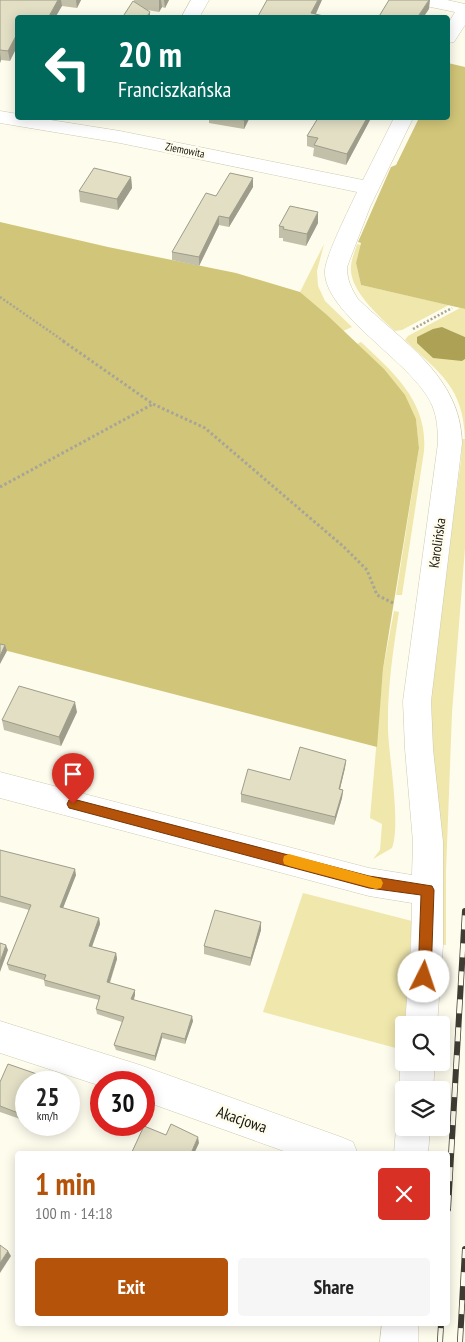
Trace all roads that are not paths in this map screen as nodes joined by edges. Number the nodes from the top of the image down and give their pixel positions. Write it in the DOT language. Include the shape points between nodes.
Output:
graph roads {
  1 [pos="200,0"];
  2 [pos="422,0"];
  3 [pos="465,10"];
  4 [pos="192,15"];
  5 [pos="450,35"];
  6 [pos="0,117"];
  7 [pos="15,120"];
  8 [pos="18,120"];
  9 [pos="130,120"];
  10 [pos="402,120"];
  11 [pos="120,137"];
  12 [pos="369,188"];
  13 [pos="0,785"];
  14 [pos="427,890"];
  15 [pos="422,1016"];
  16 [pos="0,1037"];
  17 [pos="106,1071"];
  18 [pos="155,1088"];
  19 [pos="412,1136"];
  20 [pos="333,1151"];
  21 [pos="411,1151"];
  22 [pos="400,1326"];
  23 [pos="399,1342"];
  1 -- 4 [label="street"];
  2 -- 3 [label="street"];
  3 -- 5 [label="street"];
  6 -- 7 [label="street, Ziemowita"];
  8 -- 11 [label="street, Ziemowita"];
  9 -- 11 [label="street"];
  10 -- 12 [label="street, Karolińska"];
  11 -- 12 [label="street, Ziemowita"];
  12 -- 14 [label="street, Karolińska" via="338,262 336,280 350,304 430,381 445,407 450,430 417,701 418,749 428,842"];
  13 -- 14 [label="street" via="369,882"];
  14 -- 15 [label="street, Karolińska"];
  16 -- 17 [label="street"];
  18 -- 20 [label="street, Akacjowa"];
  19 -- 21 [label="street"];
  22 -- 23 [label="street"];
}
